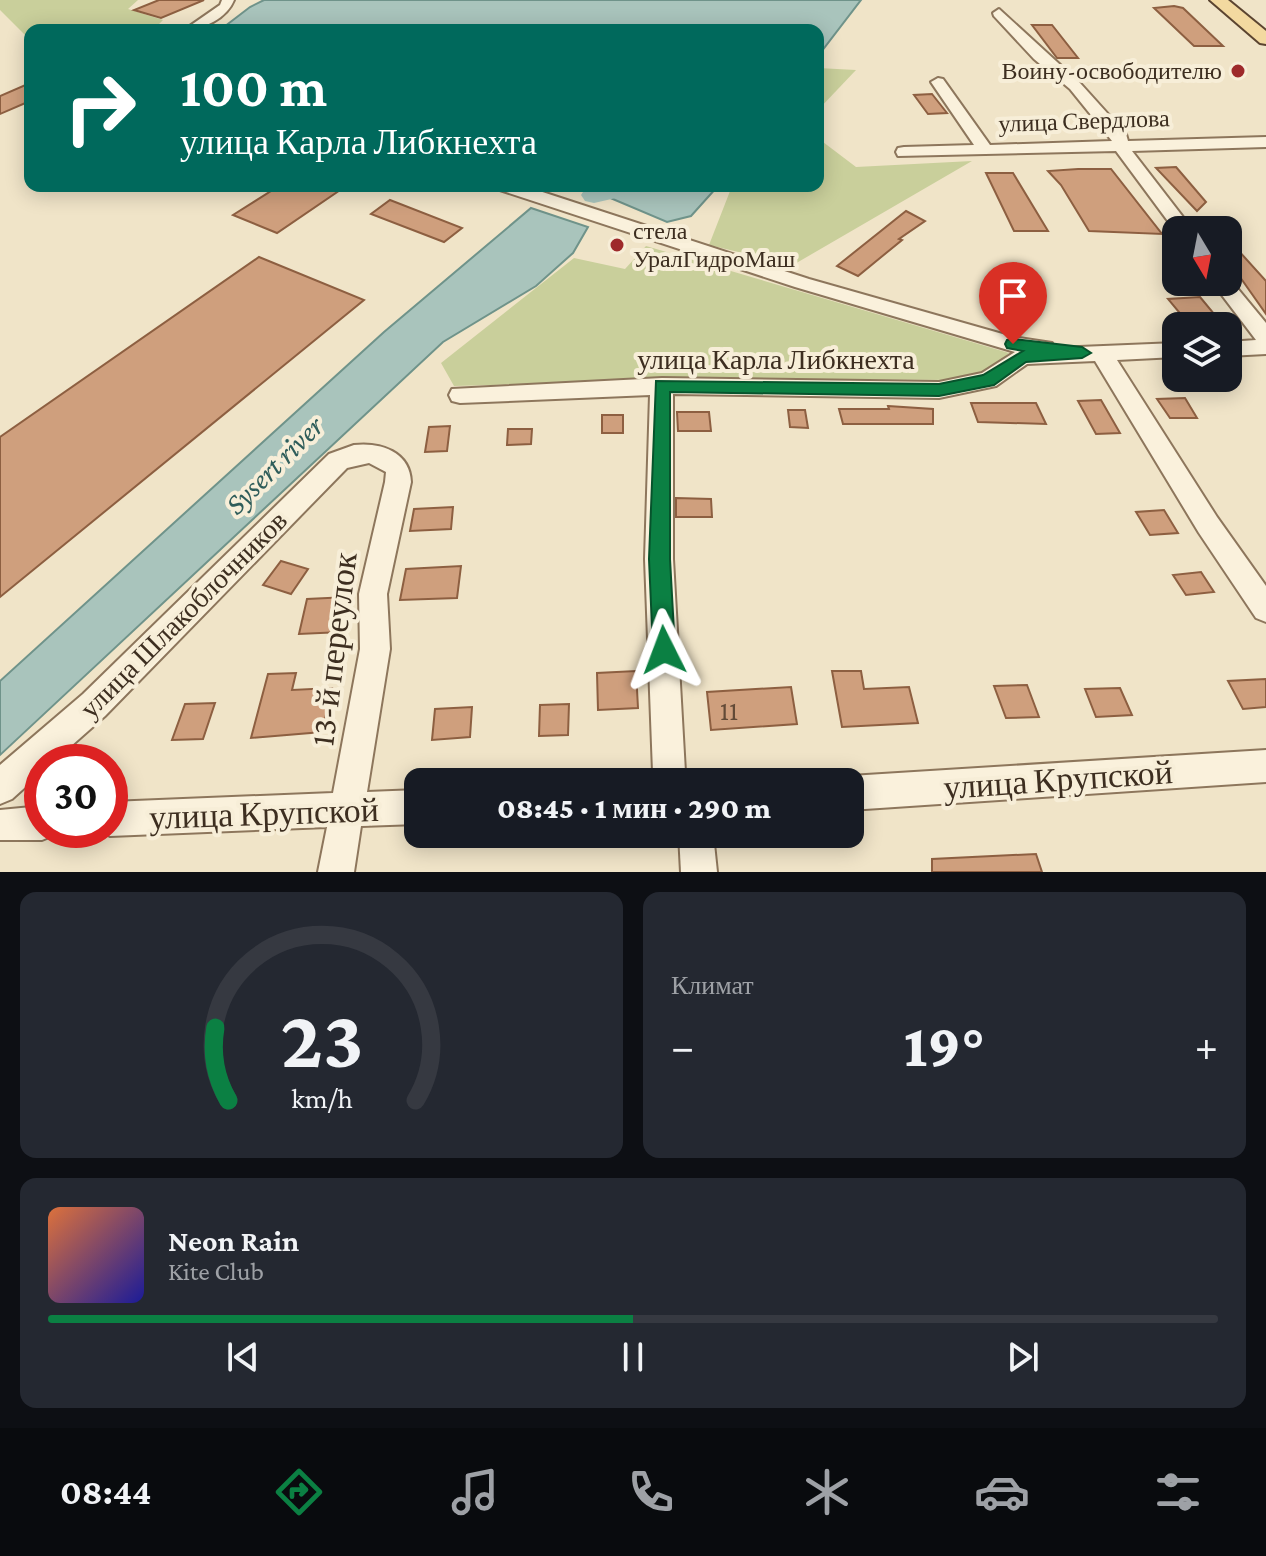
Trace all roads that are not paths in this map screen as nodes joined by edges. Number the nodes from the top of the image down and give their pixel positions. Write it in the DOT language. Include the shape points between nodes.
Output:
graph roads {
  1 [pos="228,0"];
  2 [pos="1218,0"];
  3 [pos="999,13"];
  4 [pos="1239,17"];
  5 [pos="1266,17"];
  6 [pos="200,24"];
  7 [pos="1266,39"];
  8 [pos="938,82"];
  9 [pos="1266,142"];
  10 [pos="1120,144"];
  11 [pos="984,148"];
  12 [pos="904,152"];
  13 [pos="524,192"];
  14 [pos="1174,216"];
  15 [pos="1233,296"];
  16 [pos="1266,338"];
  17 [pos="1266,347"];
  18 [pos="1242,348"];
  19 [pos="1162,350"];
  20 [pos="1092,353"];
  21 [pos="662,386"];
  22 [pos="460,395"];
  23 [pos="370,453"];
  24 [pos="1266,609"];
  25 [pos="1266,766"];
  26 [pos="669,768"];
  27 [pos="0,787"];
  28 [pos="864,792"];
  29 [pos="404,808"];
  30 [pos="347,811"];
  31 [pos="128,818"];
  32 [pos="24,824"];
  33 [pos="4,825"];
  34 [pos="697,848"];
  35 [pos="336,872"];
  36 [pos="699,872"];
  1 -- 6 [label="street"];
  2 -- 4 [label="main road"];
  3 -- 10 [label="street" via="1075,86 1120,137"];
  4 -- 5 [label="main road"];
  4 -- 7 [label="main road"];
  8 -- 11 [label="street"];
  9 -- 10 [label="street, улица Свердлова"];
  10 -- 11 [label="street, улица Свердлова"];
  10 -- 14 [label="street"];
  11 -- 12 [label="street, улица Свердлова"];
  13 -- 20 [label="street, улица Карла Либкнехта" via="802,283 1013,344"];
  15 -- 16 [label="street"];
  17 -- 18 [label="street"];
  19 -- 20 [label="street, улица Карла Либкнехта"];
  20 -- 21 [label="street, улица Карла Либкнехта" via="1022,357 988,380 939,390"];
  20 -- 24 [label="street"];
  21 -- 22 [label="street, улица Карла Либкнехта"];
  21 -- 26 [label="street" via="659,559"];
  23 -- 27 [label="street, улица Шлакоблочников" via="338,461 105,694"];
  23 -- 30 [label="street, 13-й переулок" via="398,468 398,482 373,594 375,649"];
  25 -- 28 [label="street, улица Крупской"];
  29 -- 30 [label="street, улица Крупской"];
  30 -- 31 [label="street, улица Крупской"];
  30 -- 35 [label="street, 13-й переулок"];
  32 -- 33 [label="street"];
  34 -- 36 [label="street"];
}
